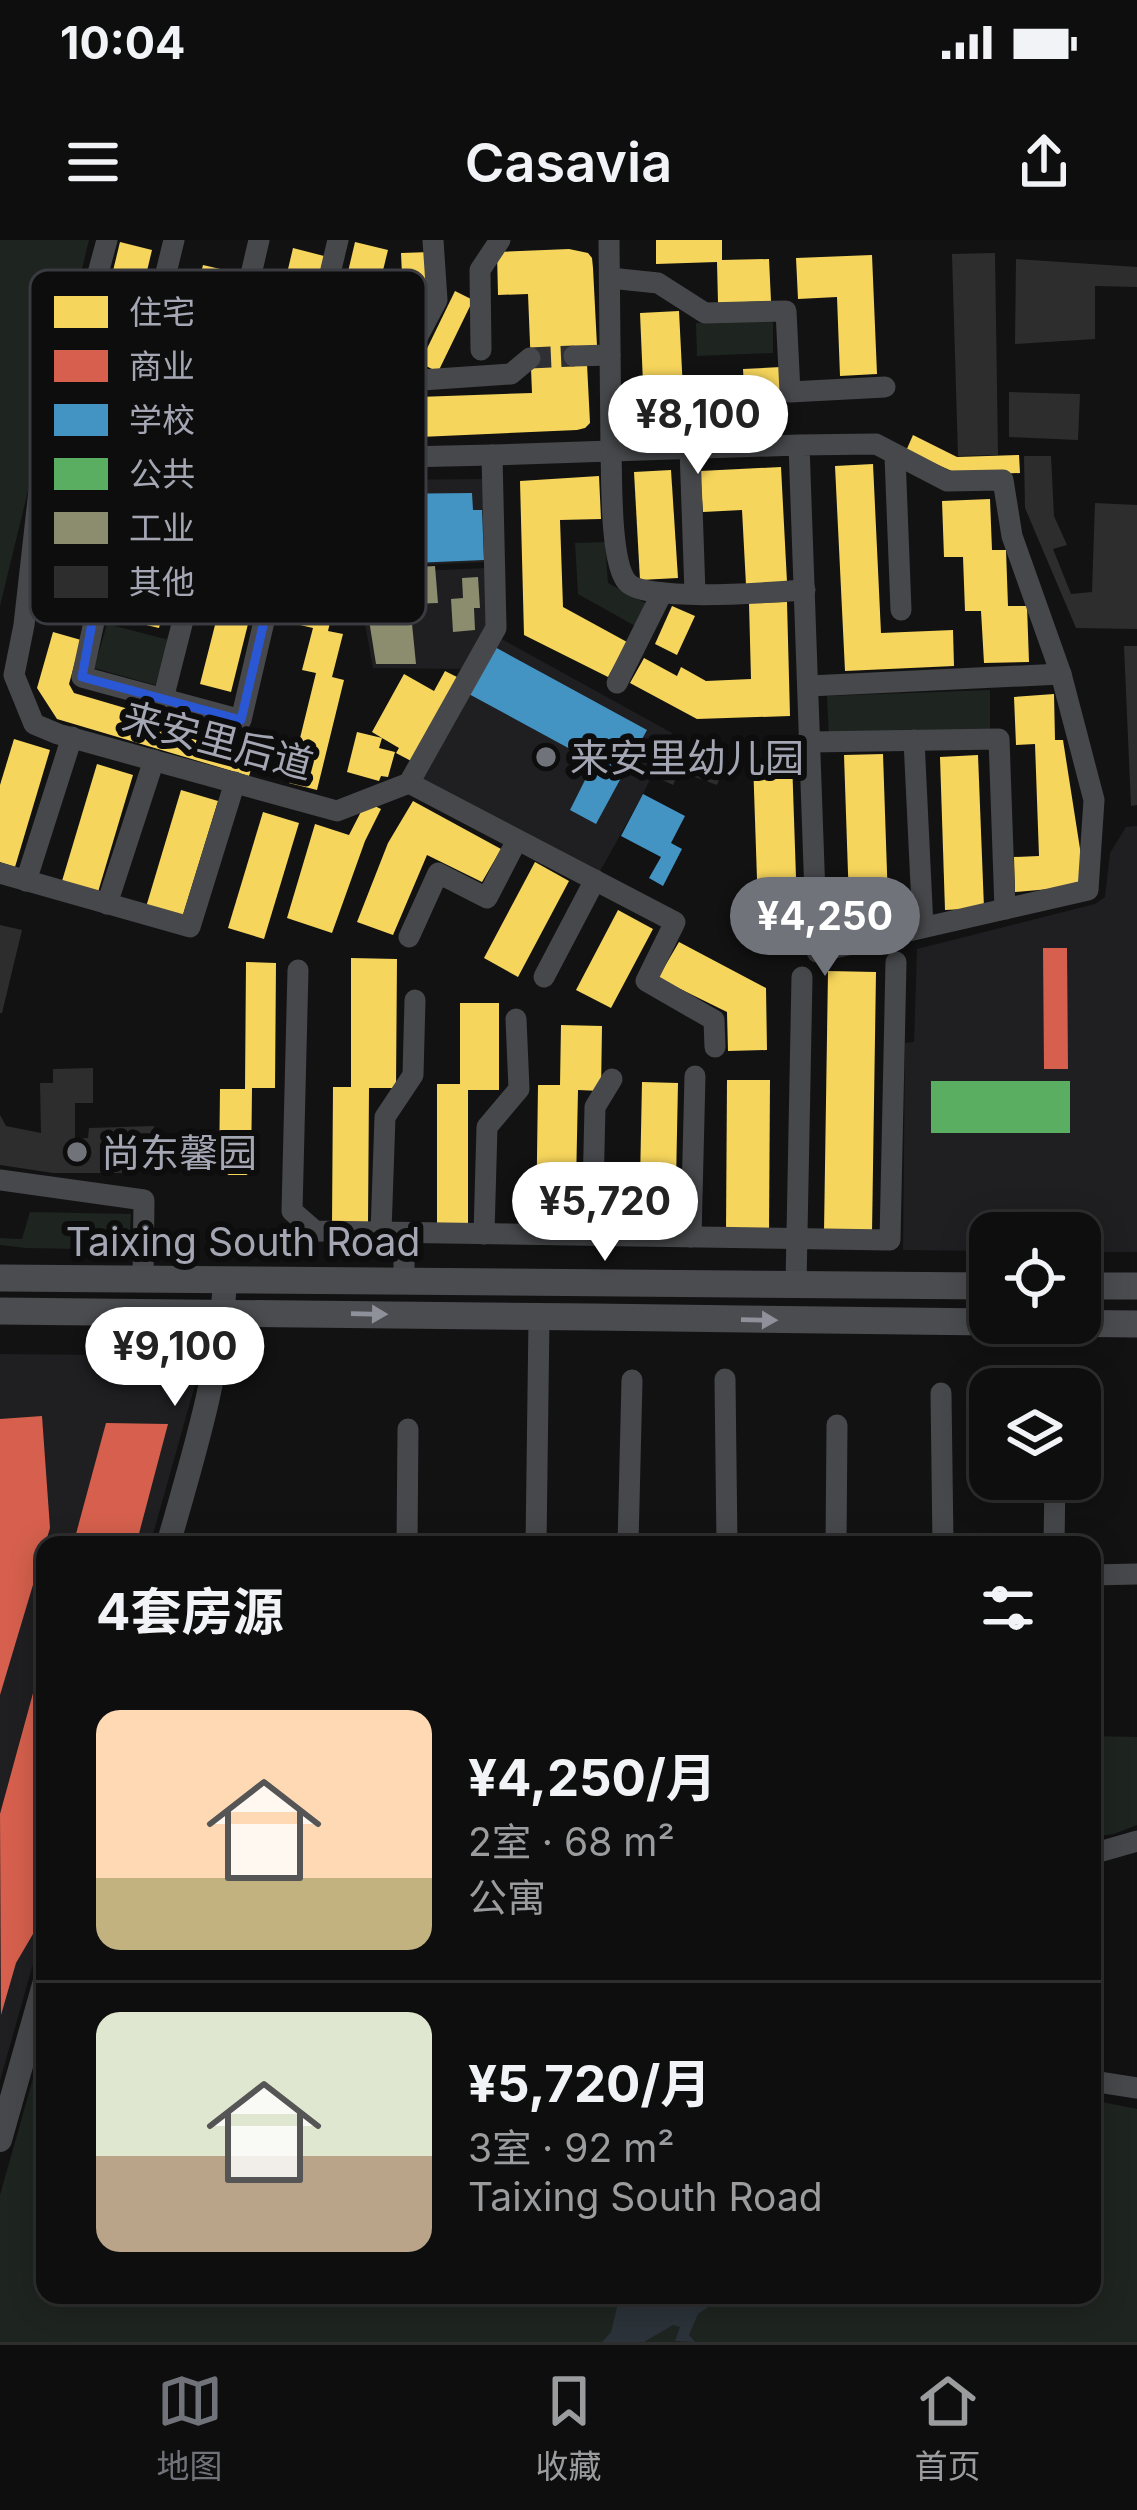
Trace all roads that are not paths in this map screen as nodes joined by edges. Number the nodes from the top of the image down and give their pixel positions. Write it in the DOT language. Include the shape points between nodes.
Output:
graph roads {
  1 [pos="107,240"];
  2 [pos="174,240"];
  3 [pos="243,240"];
  4 [pos="262,240"];
  5 [pos="338,240"];
  6 [pos="433,240"];
  7 [pos="500,240"];
  8 [pos="609,240"];
  9 [pos="99,270"];
  10 [pos="167,270"];
  11 [pos="254,270"];
  12 [pos="331,270"];
  13 [pos="610,278"];
  14 [pos="426,321"];
  15 [pos="482,350"];
  16 [pos="610,355"];
  17 [pos="574,356"];
  18 [pos="530,358"];
  19 [pos="426,380"];
  20 [pos="885,387"];
  21 [pos="799,445"];
  22 [pos="690,449"];
  23 [pos="610,451"];
  24 [pos="491,455"];
  25 [pos="895,456"];
  26 [pos="426,457"];
  27 [pos="30,571"];
  28 [pos="805,590"];
  29 [pos="662,593"];
  30 [pos="695,593"];
  31 [pos="901,610"];
  32 [pos="94,624"];
  33 [pos="182,624"];
  34 [pos="263,624"];
  35 [pos="1061,674"];
  36 [pos="617,683"];
  37 [pos="809,686"];
  38 [pos="163,699"];
  39 [pos="72,737"];
  40 [pos="914,740"];
  41 [pos="812,742"];
  42 [pos="154,760"];
  43 [pos="235,782"];
  44 [pos="409,783"];
  45 [pos="517,839"];
  46 [pos="0,873"];
  47 [pos="595,880"];
  48 [pos="26,881"];
  49 [pos="107,904"];
  50 [pos="1005,908"];
  51 [pos="923,927"];
  52 [pos="409,937"];
  53 [pos="896,962"];
  54 [pos="298,970"];
  55 [pos="544,977"];
  56 [pos="802,977"];
  57 [pos="415,1000"];
  58 [pos="517,1019"];
  59 [pos="715,1046"];
  60 [pos="695,1076"];
  61 [pos="612,1079"];
  62 [pos="0,1180"];
  63 [pos="381,1232"];
  64 [pos="404,1233"];
  65 [pos="484,1234"];
  66 [pos="592,1235"];
  67 [pos="692,1237"];
  68 [pos="796,1238"];
  69 [pos="0,1277"];
  70 [pos="143,1280"];
  71 [pos="225,1280"];
  72 [pos="404,1281"];
  73 [pos="796,1285"];
  74 [pos="969,1286"];
  75 [pos="1101,1286"];
  76 [pos="1137,1286"];
  77 [pos="0,1311"];
  78 [pos="223,1312"];
  79 [pos="539,1318"];
  80 [pos="969,1322"];
  81 [pos="1101,1324"];
  82 [pos="1137,1324"];
  83 [pos="725,1379"];
  84 [pos="632,1380"];
  85 [pos="940,1393"];
  86 [pos="837,1425"];
  87 [pos="408,1429"];
  88 [pos="1055,1500"];
  89 [pos="171,1536"];
  90 [pos="407,1536"];
  91 [pos="536,1536"];
  92 [pos="628,1536"];
  93 [pos="727,1536"];
  94 [pos="836,1536"];
  95 [pos="943,1536"];
  96 [pos="1054,1536"];
  97 [pos="1137,1574"];
  98 [pos="1101,1575"];
  99 [pos="1137,1841"];
  100 [pos="1101,1851"];
  101 [pos="36,2013"];
  102 [pos="1101,2082"];
  103 [pos="1137,2088"];
  104 [pos="0,2140"];
  1 -- 9 [label="street, 来安里后道"];
  2 -- 10 [label="street"];
  3 -- 4 [label="street"];
  4 -- 11 [label="street"];
  5 -- 12 [label="street"];
  6 -- 14 [label="street" via="437,300"];
  7 -- 15 [label="street" via="480,270"];
  8 -- 13 [label="street"];
  13 -- 16 [label="street"];
  13 -- 20 [label="street" via="658,284 705,313 786,310 790,392"];
  16 -- 17 [label="street"];
  16 -- 23 [label="street"];
  18 -- 19 [label="street" via="511,374"];
  21 -- 22 [label="street"];
  21 -- 25 [label="street" via="876,444"];
  21 -- 28 [label="street"];
  22 -- 23 [label="street"];
  22 -- 30 [label="street"];
  23 -- 24 [label="street"];
  23 -- 29 [label="street" via="617,562 628,584"];
  24 -- 26 [label="street"];
  24 -- 44 [label="street" via="496,628"];
  25 -- 31 [label="street"];
  25 -- 35 [label="street" via="947,482 1003,480 1012,536"];
  27 -- 39 [label="street, 来安里后道" via="14,675 34,724"];
  28 -- 30 [label="street"];
  28 -- 37 [label="street"];
  29 -- 30 [label="street"];
  29 -- 36 [label="street"];
  32 -- 38 [label="street" via="82,677"];
  33 -- 38 [label="street"];
  34 -- 38 [label="street" via="241,720"];
  35 -- 37 [label="street"];
  35 -- 50 [label="street" via="1094,800 1088,890"];
  37 -- 41 [label="street"];
  39 -- 42 [label="street, 来安里后道"];
  39 -- 48 [label="street"];
  40 -- 41 [label="street"];
  40 -- 50 [label="street" via="999,739"];
  40 -- 51 [label="street"];
  41 -- 51 [label="street" via="817,952"];
  42 -- 43 [label="street, 来安里后道"];
  42 -- 49 [label="street"];
  43 -- 44 [label="street, 来安里后道" via="338,811"];
  43 -- 49 [label="street" via="190,927"];
  44 -- 45 [label="street"];
  45 -- 47 [label="street"];
  45 -- 52 [label="street" via="488,898 438,874"];
  46 -- 48 [label="street"];
  47 -- 55 [label="street"];
  47 -- 59 [label="street" via="675,922 646,981 714,1020"];
  48 -- 49 [label="street"];
  50 -- 51 [label="street"];
  53 -- 68 [label="street" via="890,1240"];
  54 -- 63 [label="street" via="292,1211 316,1231"];
  56 -- 68 [label="street"];
  57 -- 63 [label="street" via="413,1075 385,1117"];
  58 -- 65 [label="street" via="519,1089 487,1126"];
  60 -- 67 [label="street"];
  61 -- 66 [label="street" via="595,1107"];
  62 -- 70 [label="street" via="144,1200"];
  63 -- 64 [label="street"];
  64 -- 65 [label="street"];
  64 -- 72 [label="street"];
  65 -- 66 [label="street"];
  66 -- 67 [label="street"];
  67 -- 68 [label="street"];
  68 -- 73 [label="street"];
  69 -- 70 [label="main road, Taixing South Road"];
  70 -- 71 [label="main road, Taixing South Road"];
  71 -- 72 [label="main road, Taixing South Road"];
  71 -- 78 [label="street"];
  72 -- 73 [label="main road, Taixing South Road"];
  73 -- 74 [label="main road, Taixing South Road"];
  75 -- 76 [label="main road"];
  77 -- 78 [label="main road, Taixing South Road"];
  78 -- 79 [label="main road, Taixing South Road, one-way"];
  78 -- 89 [label="street" via="211,1394"];
  79 -- 80 [label="main road, Taixing South Road, one-way"];
  79 -- 91 [label="street"];
  81 -- 82 [label="main road"];
  83 -- 93 [label="street"];
  84 -- 92 [label="street"];
  85 -- 95 [label="street"];
  86 -- 94 [label="street"];
  87 -- 90 [label="street"];
  88 -- 96 [label="street"];
  97 -- 98 [label="street"];
  99 -- 100 [label="street"];
  101 -- 104 [label="street"];
  102 -- 103 [label="street"];
}
